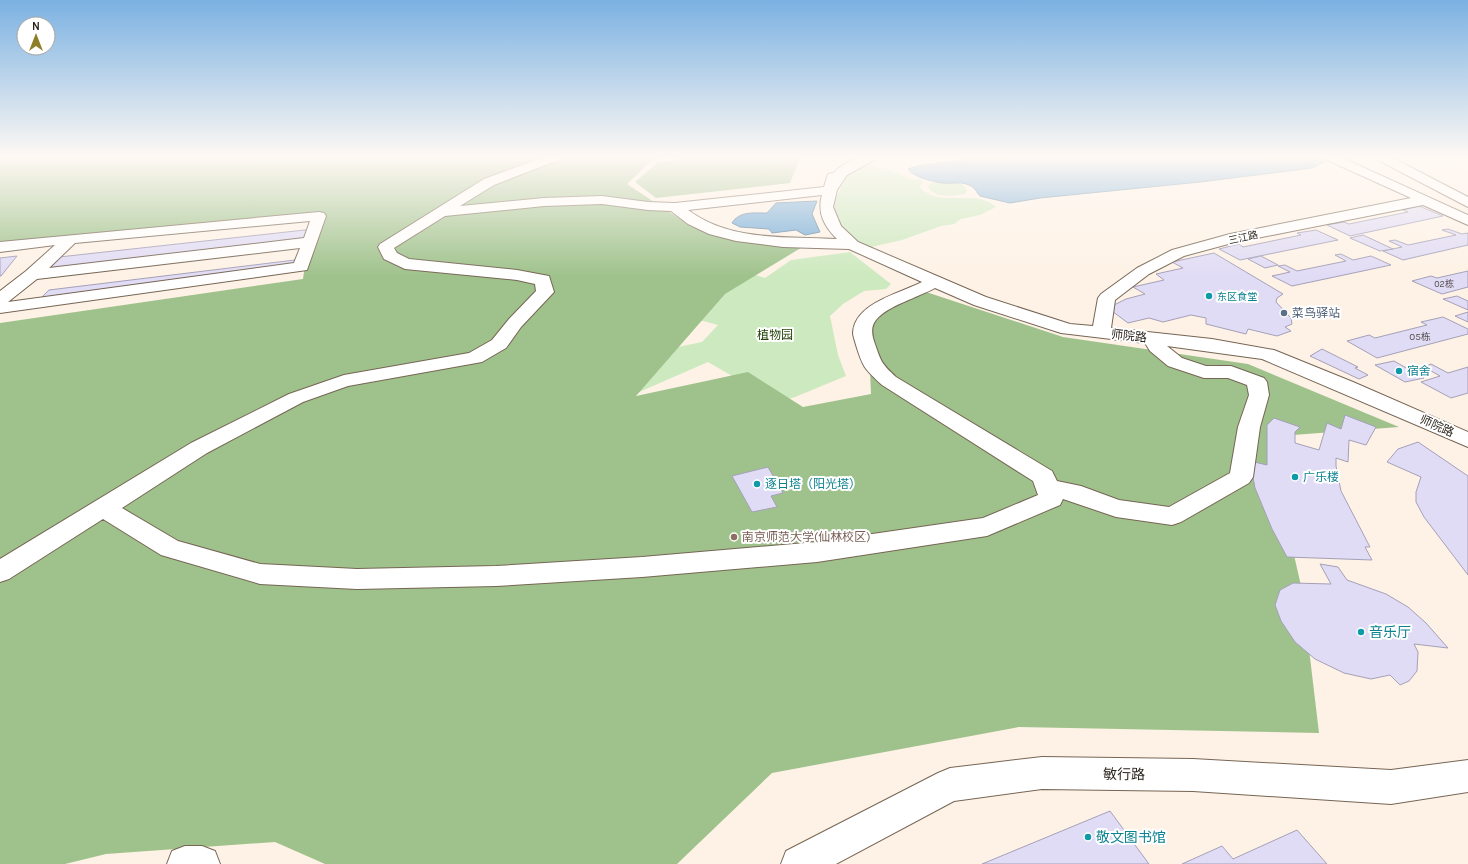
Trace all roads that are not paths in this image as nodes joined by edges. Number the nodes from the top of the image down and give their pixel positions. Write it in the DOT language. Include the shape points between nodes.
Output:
graph roads {
  1 [pos="466,196"];
  2 [pos="772,196"];
  3 [pos="829,196"];
  4 [pos="1417,196"];
  5 [pos="1455,196"];
  6 [pos="1425,200"];
  7 [pos="1468,203"];
  8 [pos="675,207"];
  9 [pos="441,212"];
  10 [pos="1468,221"];
  11 [pos="71,239"];
  12 [pos="310,242"];
  13 [pos="852,245"];
  14 [pos="0,247"];
  15 [pos="32,275"];
  16 [pos="935,281"];
  17 [pos="0,300"];
  18 [pos="0,308"];
  19 [pos="1101,333"];
  20 [pos="1151,338"];
  21 [pos="1468,440"];
  22 [pos="1047,488"];
  23 [pos="102,508"];
  24 [pos="0,572"];
  25 [pos="1468,776"];
  26 [pos="185,864"];
  27 [pos="202,864"];
  28 [pos="799,864"];
  1 -- 9 [label="street"];
  2 -- 8 [label="street"];
  3 -- 13 [label="street, 师院路" via="826,207 834,228"];
  4 -- 6 [label="street"];
  5 -- 7 [label="street"];
  6 -- 10 [label="street"];
  6 -- 19 [label="street, 三江路" via="1230,239 1178,253 1143,271 1107,298"];
  8 -- 9 [label="street" via="602,200 544,202"];
  8 -- 13 [label="street" via="700,225 748,239"];
  9 -- 23 [label="street" via="386,247 390,256 406,264 543,280 545,292 499,344 475,358 344,381 296,398 198,448"];
  11 -- 12 [label="street" via="319,216"];
  11 -- 14 [label="street"];
  11 -- 15 [label="street"];
  12 -- 15 [label="street"];
  12 -- 18 [label="street" via="300,267"];
  13 -- 16 [label="street, 师院路"];
  15 -- 17 [label="street"];
  16 -- 19 [label="street, 师院路" via="980,301 1061,327"];
  16 -- 22 [label="street" via="914,293 889,302 867,318 862,333 872,365 889,381 1044,477"];
  19 -- 20 [label="street, 师院路"];
  20 -- 21 [label="street, 师院路" via="1267,354"];
  20 -- 22 [label="street" via="1157,347 1175,362 1204,372 1231,372 1257,382 1259,395 1249,427 1241,477 1172,516 1116,508 1072,492"];
  22 -- 23 [label="street" via="1051,499 987,527 817,552 496,576 357,579 260,574 170,548"];
  23 -- 24 [label="street"];
  25 -- 28 [label="street, 敏行路" via="1391,787 1193,775 1034,774 950,786"];
  26 -- 27 [label="street"];
}
